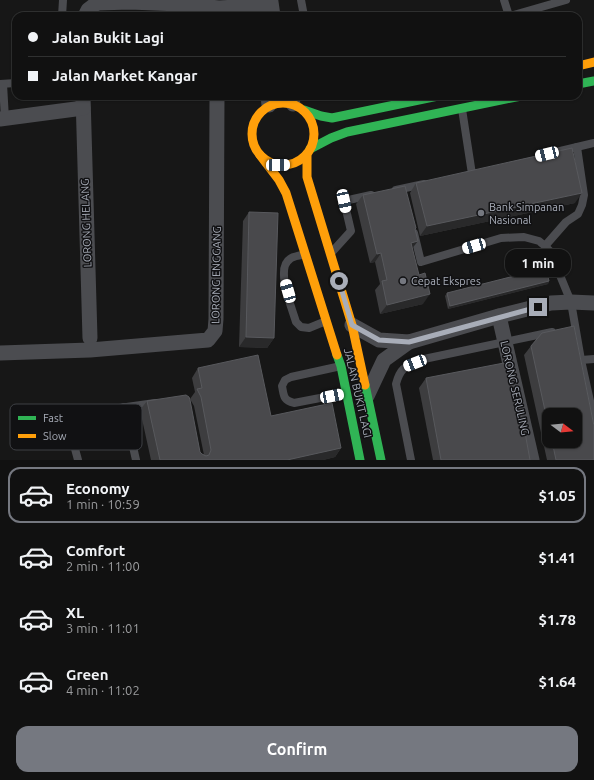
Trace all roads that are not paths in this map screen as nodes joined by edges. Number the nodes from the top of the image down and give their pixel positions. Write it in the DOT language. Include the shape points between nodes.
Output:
graph roads {
  1 [pos="63,0"];
  2 [pos="301,0"];
  3 [pos="504,0"];
  4 [pos="566,0"];
  5 [pos="274,6"];
  6 [pos="255,11"];
  7 [pos="62,12"];
  8 [pos="87,12"];
  9 [pos="219,12"];
  10 [pos="303,12"];
  11 [pos="508,12"];
  12 [pos="523,12"];
  13 [pos="594,62"];
  14 [pos="582,65"];
  15 [pos="594,81"];
  16 [pos="12,83"];
  17 [pos="582,83"];
  18 [pos="1,84"];
  19 [pos="217,100"];
  20 [pos="419,100"];
  21 [pos="501,100"];
  22 [pos="268,101"];
  23 [pos="83,102"];
  24 [pos="296,103"];
  25 [pos="462,108"];
  26 [pos="3,119"];
  27 [pos="594,143"];
  28 [pos="577,147"];
  29 [pos="309,151"];
  30 [pos="547,154"];
  31 [pos="260,155"];
  32 [pos="472,174"];
  33 [pos="433,182"];
  34 [pos="412,225"];
  35 [pos="545,246"];
  36 [pos="330,253"];
  37 [pos="306,254"];
  38 [pos="571,302"];
  39 [pos="594,303"];
  40 [pos="499,316"];
  41 [pos="327,321"];
  42 [pos="352,325"];
  43 [pos="567,328"];
  44 [pos="90,338"];
  45 [pos="409,342"];
  46 [pos="505,342"];
  47 [pos="0,353"];
  48 [pos="594,359"];
  49 [pos="581,360"];
  50 [pos="341,366"];
  51 [pos="347,393"];
  52 [pos="367,396"];
  53 [pos="167,401"];
  54 [pos="142,404"];
  55 [pos="594,419"];
  56 [pos="76,450"];
  57 [pos="134,450"];
  58 [pos="78,460"];
  59 [pos="136,460"];
  60 [pos="360,460"];
  61 [pos="381,460"];
  62 [pos="411,460"];
  63 [pos="532,460"];
  1 -- 7 [label="lane"];
  2 -- 10 [label="lane"];
  3 -- 11 [label="lane"];
  4 -- 12 [label="lane"];
  5 -- 6 [label="street"];
  6 -- 9 [label="street"];
  8 -- 9 [label="street" via="96,3 130,2 180,4"];
  13 -- 14 [label="street"];
  15 -- 17 [label="street"];
  16 -- 18 [label="lane"];
  18 -- 26 [label="lane"];
  19 -- 47 [label="street, LORONG ENGGANG" via="216,319 215,331 208,340 90,350"];
  20 -- 24 [label="street" via="332,118 321,116"];
  21 -- 25 [label="street"];
  22 -- 24 [label="street"];
  22 -- 31 [label="street" via="255,119 252,128 254,147"];
  23 -- 26 [label="street"];
  23 -- 44 [label="street, LORONG HELANG"];
  24 -- 29 [label="street" via="310,118 314,128 314,139"];
  25 -- 29 [label="street" via="347,132"];
  25 -- 32 [label="lane"];
  27 -- 28 [label="lane"];
  28 -- 30 [label="lane"];
  28 -- 35 [label="lane" via="584,195 582,205 578,214 566,222"];
  29 -- 31 [label="street" via="299,161 289,165 278,165"];
  29 -- 36 [label="street, JALAN BUKIT LAGI" via="307,177"];
  31 -- 37 [label="street, JALAN BUKIT LAGI" via="286,193"];
  33 -- 36 [label="lane" via="404,192 385,192 344,201 351,231"];
  34 -- 35 [label="lane" via="421,262 501,238 524,237"];
  35 -- 38 [label="lane" via="550,251"];
  36 -- 42 [label="street, JALAN BUKIT LAGI"];
  37 -- 41 [label="street, JALAN BUKIT LAGI"];
  37 -- 41 [label="lane" via="290,259 284,264 283,276 296,322 301,327 309,328"];
  38 -- 39 [label="street"];
  38 -- 40 [label="street" via="551,303"];
  38 -- 43 [label="lane"];
  40 -- 45 [label="street"];
  40 -- 46 [label="street, LORONG SERULING"];
  41 -- 50 [label="street, JALAN BUKIT LAGI"];
  42 -- 45 [label="street" via="379,340"];
  42 -- 52 [label="street, JALAN BUKIT LAGI"];
  43 -- 46 [label="lane"];
  43 -- 49 [label="lane"];
  45 -- 52 [label="street" via="384,360"];
  46 -- 62 [label="lane" via="424,359 405,367 399,373 396,384"];
  46 -- 63 [label="street, LORONG SERULING"];
  48 -- 49 [label="lane"];
  49 -- 55 [label="lane"];
  50 -- 51 [label="street, JALAN BUKIT LAGI"];
  50 -- 51 [label="lane" via="285,380 282,386 284,398 294,402"];
  51 -- 60 [label="street, JALAN BUKIT LAGI"];
  52 -- 61 [label="street, JALAN BUKIT LAGI"];
  53 -- 54 [label="lane"];
  56 -- 58 [label="lane"];
  57 -- 59 [label="lane"];
}
